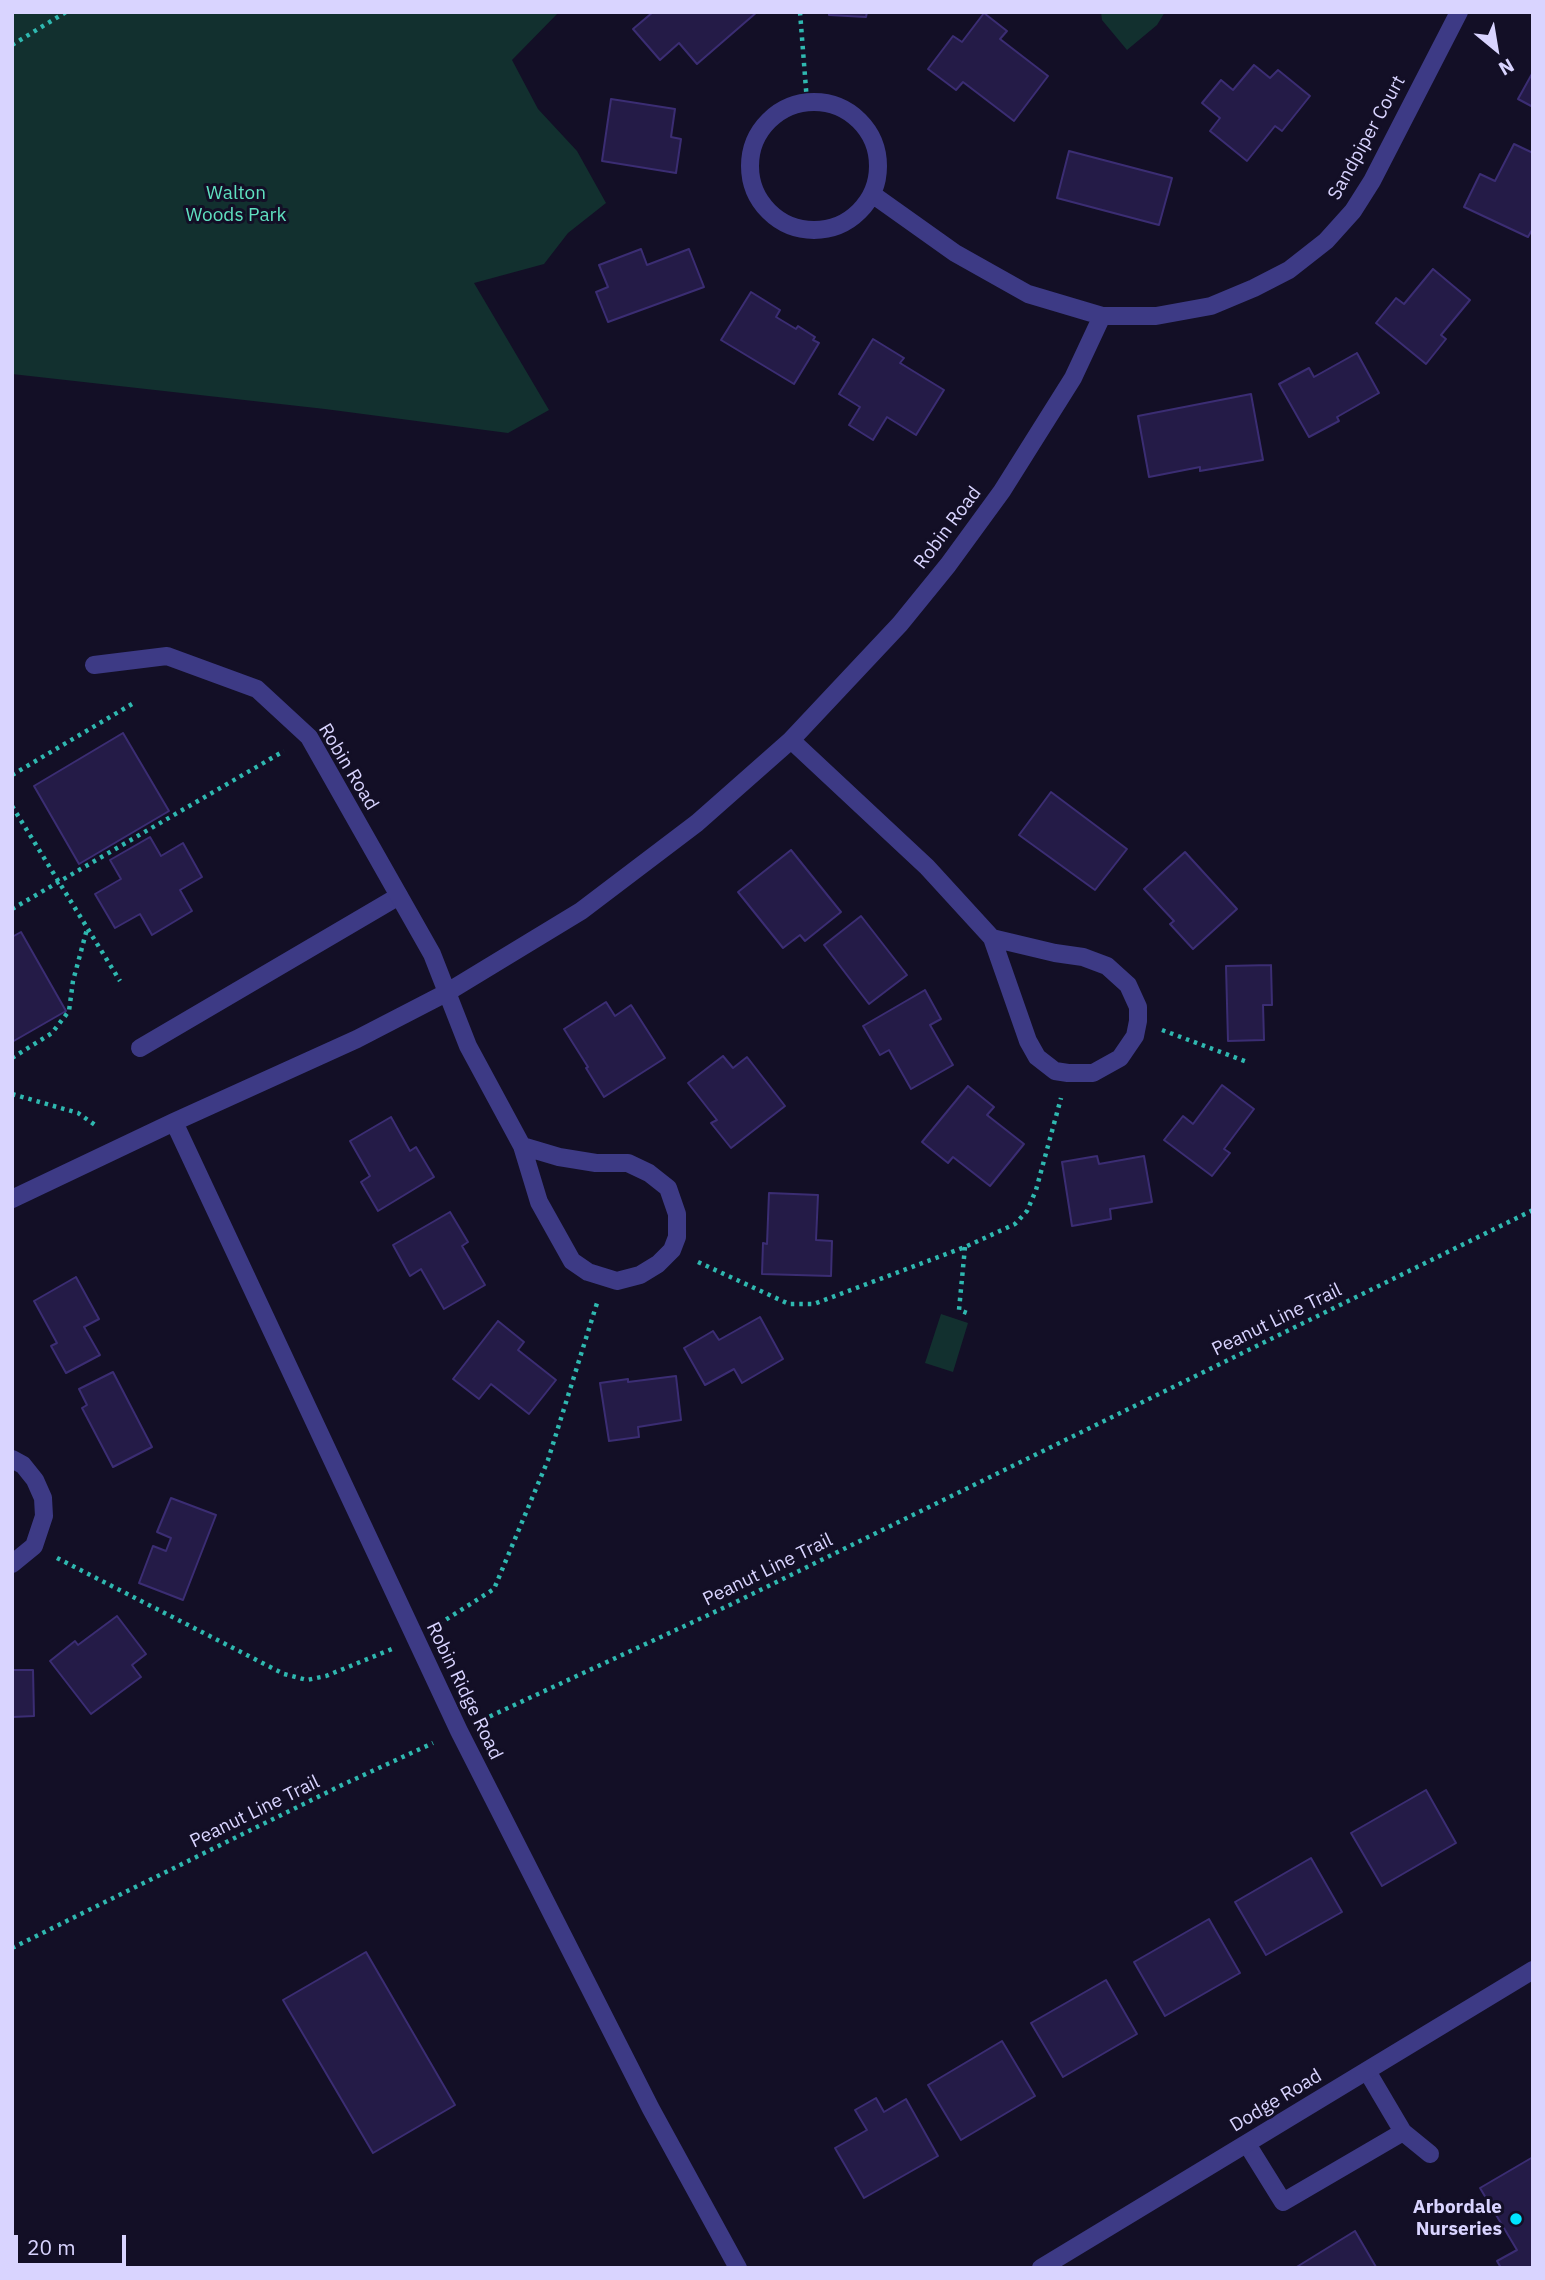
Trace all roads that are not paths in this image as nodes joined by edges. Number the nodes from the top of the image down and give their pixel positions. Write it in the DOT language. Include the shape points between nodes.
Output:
graph roads {
  1 [pos="1458,12"];
  2 [pos="872,194"];
  3 [pos="1102,316"];
  4 [pos="94,665"];
  5 [pos="791,740"];
  6 [pos="399,896"];
  7 [pos="992,938"];
  8 [pos="446,993"];
  9 [pos="140,1048"];
  10 [pos="174,1122"];
  11 [pos="522,1146"];
  12 [pos="12,1199"];
  13 [pos="12,1459"];
  14 [pos="12,1564"];
  15 [pos="1533,1970"];
  16 [pos="1367,2071"];
  17 [pos="1403,2132"];
  18 [pos="1247,2144"];
  19 [pos="1430,2154"];
  20 [pos="738,2268"];
  21 [pos="1041,2268"];
  1 -- 3 [label="street, Sandpiper Court" via="1372,181 1326,241 1289,270 1211,306 1156,316"];
  2 -- 2 [label="street" via="859,212 841,225 797,228 777,219 761,203 752,183 755,139 767,121 785,107 829,102 847,109 862,122 878,156"];
  2 -- 3 [label="street, Sandpiper Court" via="954,253 1028,294"];
  3 -- 5 [label="street, Robin Road" via="1073,378 1002,491 948,565 900,624"];
  4 -- 6 [label="street, Robin Road" via="167,656 257,689 309,737"];
  5 -- 7 [label="street" via="927,867"];
  5 -- 8 [label="street, Robin Road" via="697,823 580,911"];
  6 -- 8 [label="street, Robin Road" via="432,954"];
  6 -- 9 [label="street"];
  7 -- 7 [label="street" via="1037,1057 1055,1071 1068,1073 1093,1073 1120,1058 1135,1036 1138,1021 1138,1007 1128,985 1107,966 1083,957"];
  8 -- 10 [label="street, Robin Road"];
  8 -- 11 [label="street, Robin Road" via="468,1046"];
  10 -- 12 [label="street, Robin Road"];
  10 -- 20 [label="street, Robin Ridge Road" via="458,1731 651,2109"];
  11 -- 11 [label="street, Robin Road" via="539,1202 572,1261 588,1272 617,1281 640,1275 672,1250 677,1214 667,1188 649,1172 628,1163 596,1163"];
  13 -- 14 [label="street" via="35,1480 43,1498 44,1517 34,1546"];
  15 -- 16 [label="street, Dodge Road"];
  16 -- 17 [label="street"];
  16 -- 18 [label="street, Dodge Road"];
  17 -- 18 [label="street" via="1283,2202"];
  17 -- 19 [label="street"];
  18 -- 21 [label="street, Dodge Road"];
}
